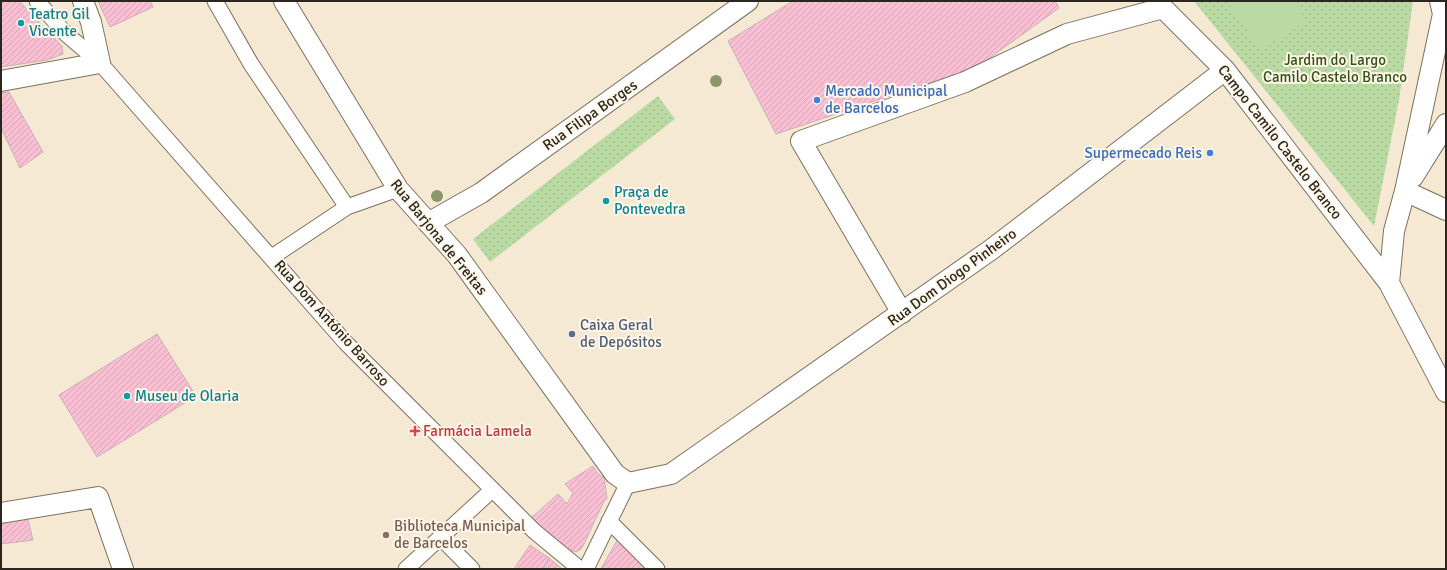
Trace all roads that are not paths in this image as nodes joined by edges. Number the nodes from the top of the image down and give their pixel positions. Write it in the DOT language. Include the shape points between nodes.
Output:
graph roads {
  1 [pos="37,1"];
  2 [pos="83,1"];
  3 [pos="215,1"];
  4 [pos="284,1"];
  5 [pos="748,1"];
  6 [pos="1440,1"];
  7 [pos="100,62"];
  8 [pos="1225,70"];
  9 [pos="1,81"];
  10 [pos="1446,124"];
  11 [pos="398,189"];
  12 [pos="1405,191"];
  13 [pos="347,207"];
  14 [pos="1446,210"];
  15 [pos="428,223"];
  16 [pos="272,257"];
  17 [pos="1389,283"];
  18 [pos="902,313"];
  19 [pos="1446,392"];
  20 [pos="628,483"];
  21 [pos="492,490"];
  22 [pos="1,513"];
  23 [pos="609,521"];
  24 [pos="440,537"];
  25 [pos="123,569"];
  26 [pos="406,569"];
  27 [pos="472,569"];
  28 [pos="580,569"];
  29 [pos="586,569"];
  30 [pos="657,569"];
  1 -- 7 [label="street, Rua Dom António Barroso" via="65,33"];
  2 -- 7 [label="street" via="91,22"];
  3 -- 13 [label="street" via="251,64"];
  4 -- 11 [label="street, Rua Barjona de Freitas"];
  5 -- 15 [label="street, Rua Filipa Borges" via="487,188"];
  6 -- 12 [label="street" via="1443,14"];
  7 -- 9 [label="street"];
  7 -- 16 [label="street, Rua Dom António Barroso"];
  8 -- 17 [label="street, Campo Camilo Castelo Branco"];
  8 -- 18 [label="street, Rua Dom Diogo Pinheiro" via="992,249"];
  8 -- 18 [label="street, Campo Camilo Castelo Branco" via="1163,8 1067,34 965,82 801,141"];
  10 -- 12 [label="street"];
  11 -- 13 [label="street"];
  11 -- 15 [label="street, Rua Barjona de Freitas"];
  12 -- 14 [label="street"];
  12 -- 17 [label="street" via="1394,230"];
  13 -- 16 [label="street"];
  15 -- 20 [label="street, Rua Barjona de Freitas" via="458,255 615,474"];
  16 -- 21 [label="street, Rua Dom António Barroso" via="346,343"];
  17 -- 19 [label="street, Campo Camilo Castelo Branco"];
  18 -- 20 [label="street, Rua Dom Diogo Pinheiro" via="671,474"];
  20 -- 23 [label="street"];
  21 -- 24 [label="street"];
  21 -- 28 [label="street, Rua Dom António Barroso" via="534,531"];
  22 -- 25 [label="street" via="98,497"];
  23 -- 29 [label="street"];
  23 -- 30 [label="street"];
  24 -- 26 [label="street"];
  24 -- 27 [label="street"];
}
